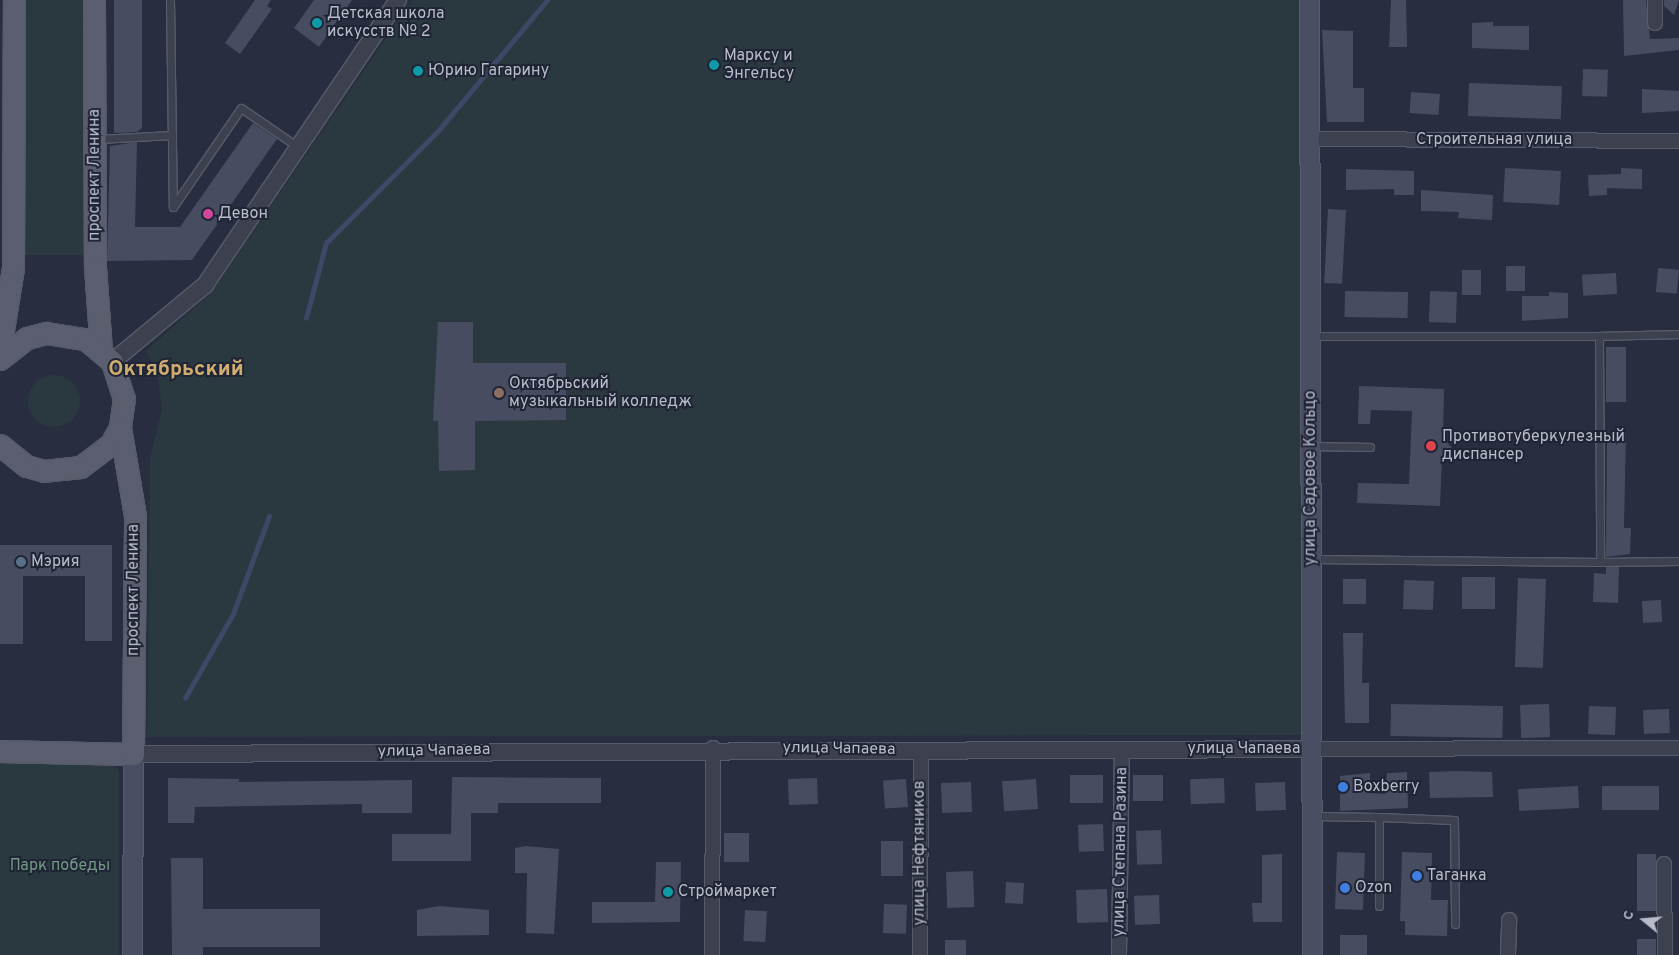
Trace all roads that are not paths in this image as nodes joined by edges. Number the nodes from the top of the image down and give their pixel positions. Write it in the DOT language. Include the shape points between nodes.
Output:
graph roads {
  1 [pos="14,0"];
  2 [pos="94,0"];
  3 [pos="170,0"];
  4 [pos="398,0"];
  5 [pos="1309,0"];
  6 [pos="1655,0"];
  7 [pos="1655,23"];
  8 [pos="172,135"];
  9 [pos="95,139"];
  10 [pos="1309,139"];
  11 [pos="1679,141"];
  12 [pos="299,147"];
  13 [pos="6,217"];
  14 [pos="1679,334"];
  15 [pos="1310,336"];
  16 [pos="1599,336"];
  17 [pos="0,349"];
  18 [pos="107,356"];
  19 [pos="0,359"];
  20 [pos="120,427"];
  21 [pos="0,445"];
  22 [pos="1311,446"];
  23 [pos="1370,446"];
  24 [pos="1312,559"];
  25 [pos="1679,561"];
  26 [pos="1600,562"];
  27 [pos="713,748"];
  28 [pos="1679,748"];
  29 [pos="1122,749"];
  30 [pos="1313,749"];
  31 [pos="921,750"];
  32 [pos="0,751"];
  33 [pos="133,754"];
  34 [pos="1313,816"];
  35 [pos="1379,817"];
  36 [pos="1664,864"];
  37 [pos="1379,906"];
  38 [pos="1509,920"];
  39 [pos="1455,924"];
  40 [pos="132,955"];
  41 [pos="712,955"];
  42 [pos="920,955"];
  43 [pos="1119,955"];
  44 [pos="1312,955"];
  45 [pos="1508,955"];
  46 [pos="1665,955"];
  1 -- 13 [label="main road"];
  2 -- 9 [label="main road, проспект Ленина"];
  3 -- 8 [label="lane"];
  4 -- 12 [label="street"];
  5 -- 10 [label="main road, улица Садовое Кольцо"];
  6 -- 7 [label="street"];
  8 -- 9 [label="lane"];
  8 -- 12 [label="lane" via="173,207 241,108"];
  9 -- 18 [label="main road, проспект Ленина" via="94,267"];
  10 -- 11 [label="street, Строительная улица"];
  10 -- 15 [label="main road, улица Садовое Кольцо"];
  12 -- 18 [label="street" via="204,285"];
  13 -- 17 [label="main road" via="13,268"];
  14 -- 16 [label="lane"];
  15 -- 16 [label="lane"];
  15 -- 22 [label="main road, улица Садовое Кольцо"];
  16 -- 26 [label="lane"];
  18 -- 19 [label="main road" via="85,339 46,332 27,338"];
  18 -- 20 [label="main road, проспект Ленина" via="124,398"];
  20 -- 21 [label="main road" via="97,457 63,471 26,466"];
  20 -- 33 [label="main road, проспект Ленина" via="135,516"];
  22 -- 23 [label="lane"];
  22 -- 24 [label="main road, улица Садовое Кольцо"];
  24 -- 26 [label="lane"];
  24 -- 30 [label="main road, улица Садовое Кольцо"];
  25 -- 26 [label="lane"];
  27 -- 31 [label="street, улица Чапаева"];
  27 -- 33 [label="street, улица Чапаева"];
  27 -- 41 [label="street"];
  28 -- 30 [label="street, улица Чапаева"];
  29 -- 30 [label="street, улица Чапаева"];
  29 -- 31 [label="street, улица Чапаева"];
  29 -- 43 [label="street, улица Степана Разина"];
  30 -- 34 [label="main road, улица Садовое Кольцо"];
  31 -- 42 [label="street, улица Нефтяников"];
  32 -- 33 [label="main road, улица Чапаева"];
  33 -- 40 [label="main road"];
  34 -- 35 [label="lane"];
  34 -- 44 [label="main road, улица Садовое Кольцо"];
  35 -- 37 [label="lane"];
  35 -- 39 [label="lane" via="1454,820"];
  36 -- 46 [label="street"];
  38 -- 45 [label="street"];
}
